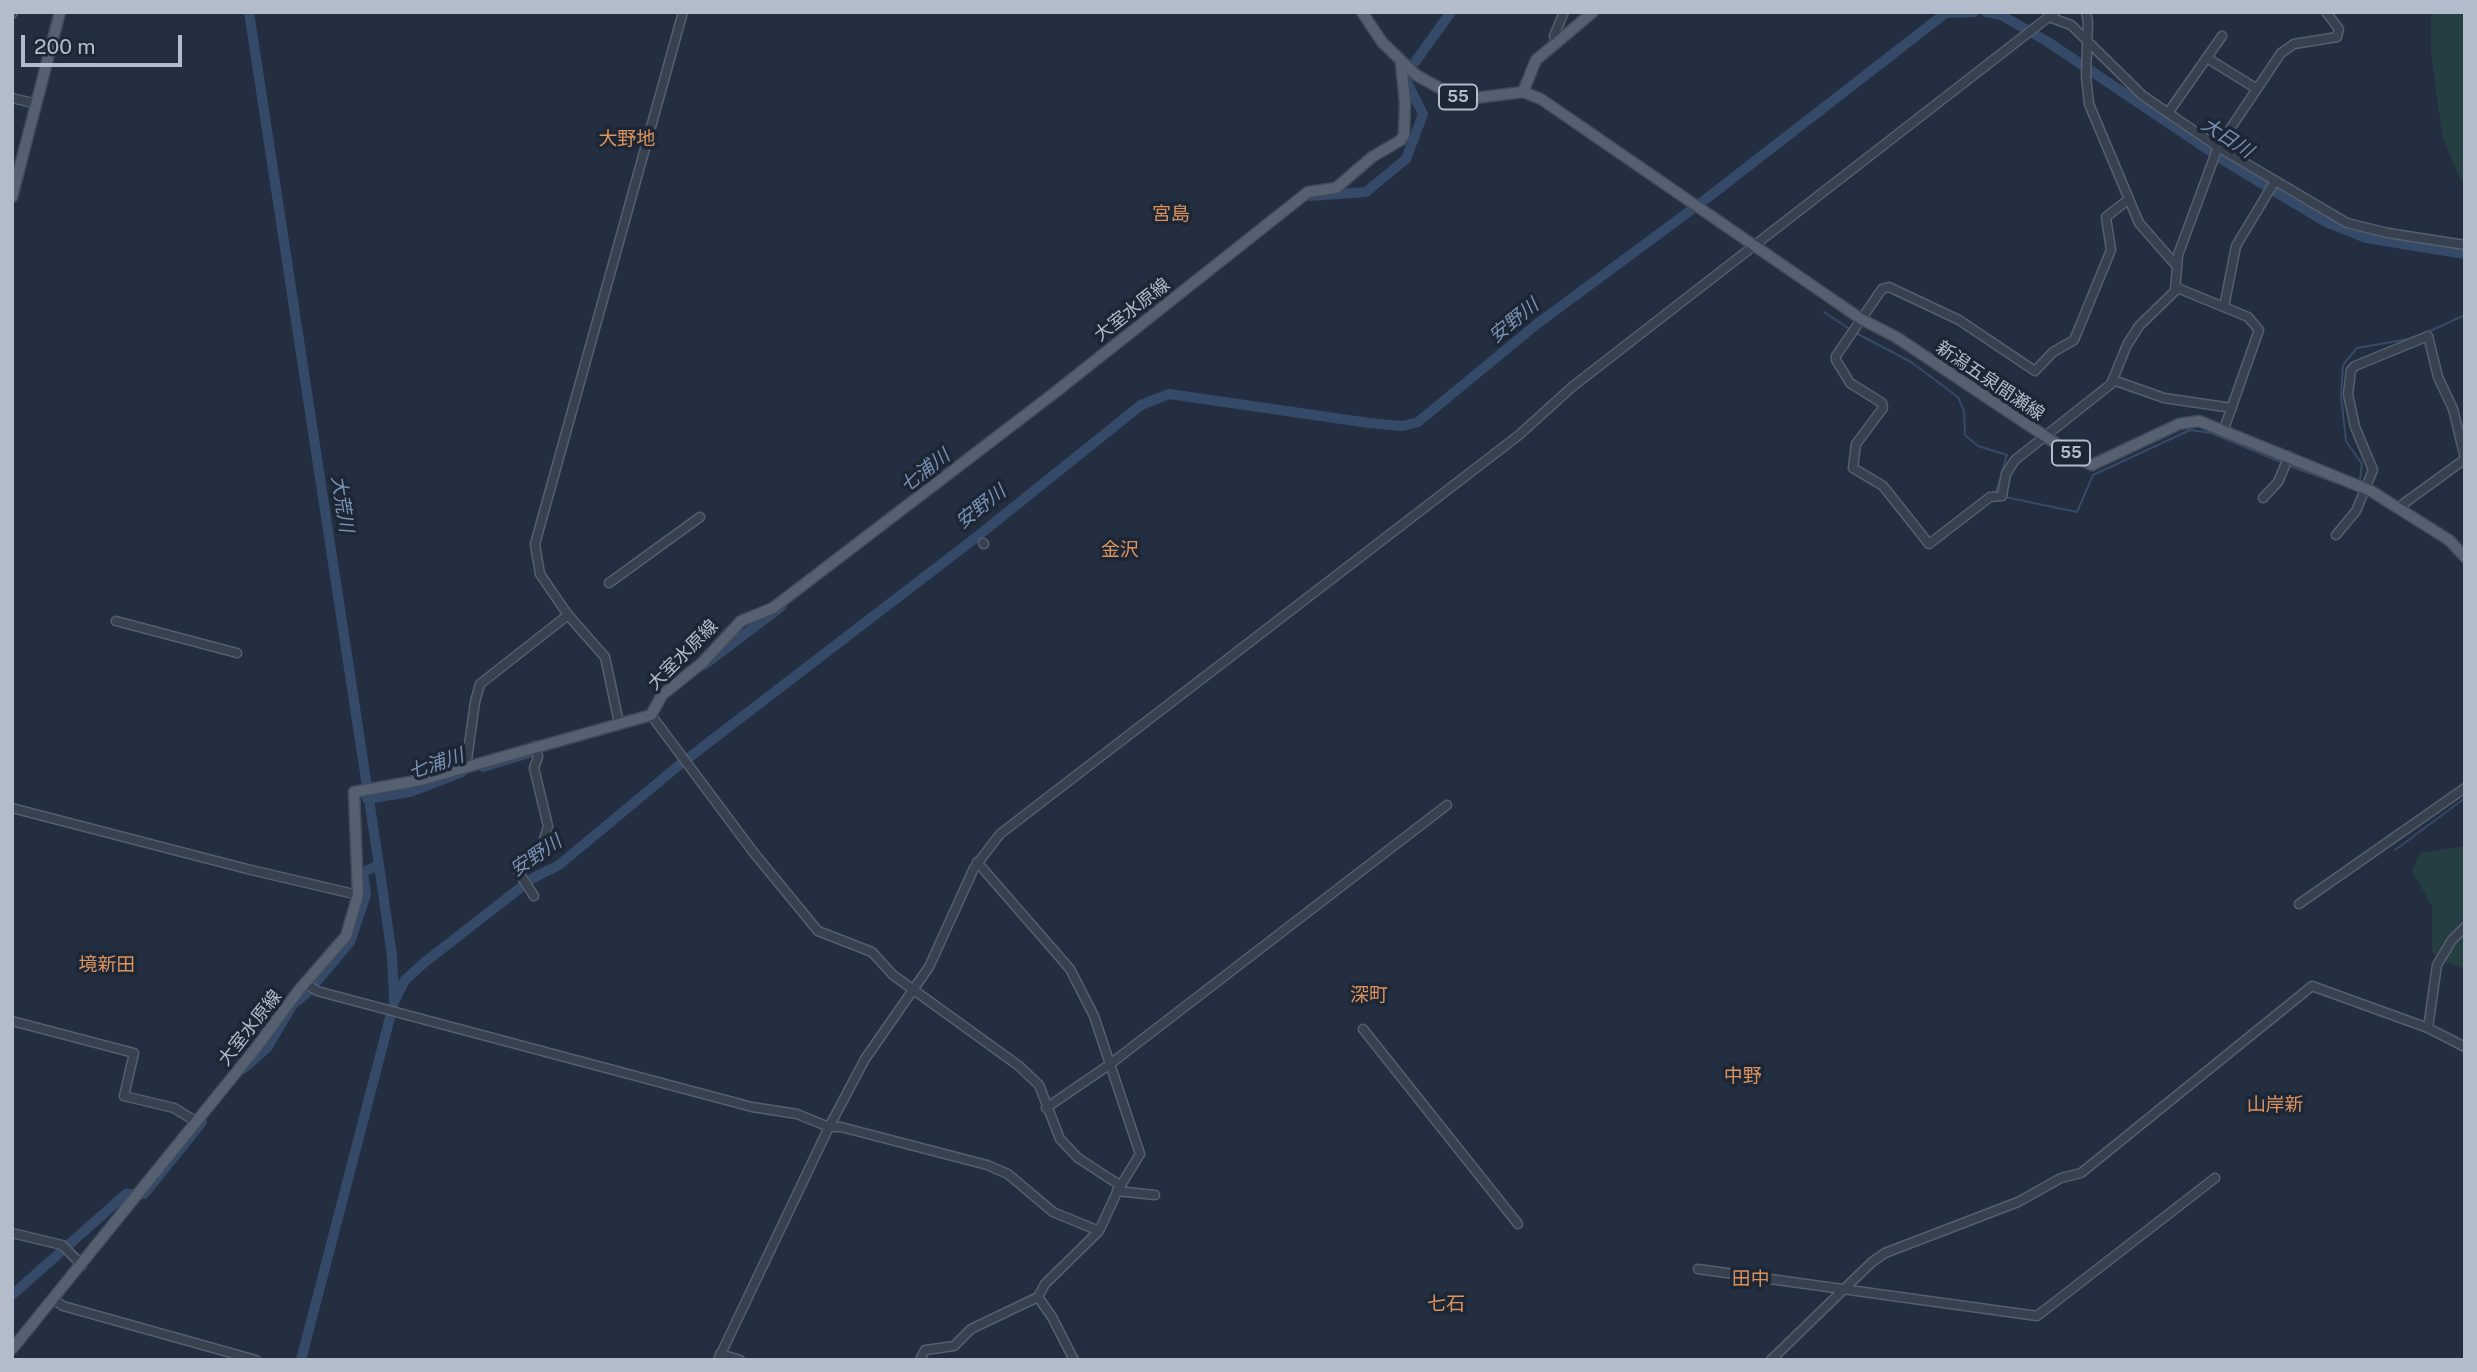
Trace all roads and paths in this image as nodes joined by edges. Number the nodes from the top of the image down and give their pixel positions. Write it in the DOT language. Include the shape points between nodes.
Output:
graph roads {
  1 [pos="60,12"];
  2 [pos="683,12"];
  3 [pos="1362,12"];
  4 [pos="1564,12"];
  5 [pos="1593,12"];
  6 [pos="2086,12"];
  7 [pos="2326,12"];
  8 [pos="2052,15"];
  9 [pos="2222,36"];
  10 [pos="1556,41"];
  11 [pos="2088,41"];
  12 [pos="2207,58"];
  13 [pos="1402,63"];
  14 [pos="2258,89"];
  15 [pos="1523,92"];
  16 [pos="12,98"];
  17 [pos="37,104"];
  18 [pos="2168,113"];
  19 [pos="2218,147"];
  20 [pos="2274,182"];
  21 [pos="12,197"];
  22 [pos="2129,199"];
  23 [pos="2465,245"];
  24 [pos="1755,246"];
  25 [pos="2175,264"];
  26 [pos="2175,287"];
  27 [pos="2224,307"];
  28 [pos="1861,319"];
  29 [pos="2113,380"];
  30 [pos="2232,408"];
  31 [pos="2224,429"];
  32 [pos="2045,436"];
  33 [pos="2288,456"];
  34 [pos="2465,458"];
  35 [pos="2367,489"];
  36 [pos="2263,498"];
  37 [pos="2399,507"];
  38 [pos="700,517"];
  39 [pos="2336,536"];
  40 [pos="2465,557"];
  41 [pos="608,583"];
  42 [pos="568,615"];
  43 [pos="116,621"];
  44 [pos="237,653"];
  45 [pos="651,715"];
  46 [pos="619,723"];
  47 [pos="535,746"];
  48 [pos="466,767"];
  49 [pos="2465,788"];
  50 [pos="1447,805"];
  51 [pos="12,808"];
  52 [pos="977,862"];
  53 [pos="533,894"];
  54 [pos="358,895"];
  55 [pos="2300,905"];
  56 [pos="2465,927"];
  57 [pos="309,986"];
  58 [pos="913,990"];
  59 [pos="12,1021"];
  60 [pos="2428,1028"];
  61 [pos="1363,1029"];
  62 [pos="2465,1047"];
  63 [pos="1109,1065"];
  64 [pos="1046,1108"];
  65 [pos="195,1121"];
  66 [pos="829,1126"];
  67 [pos="2215,1178"];
  68 [pos="1119,1189"];
  69 [pos="1155,1195"];
  70 [pos="1518,1224"];
  71 [pos="1099,1231"];
  72 [pos="12,1233"];
  73 [pos="82,1265"];
  74 [pos="1698,1269"];
  75 [pos="1844,1289"];
  76 [pos="1038,1297"];
  77 [pos="53,1300"];
  78 [pos="12,1349"];
  79 [pos="719,1357"];
  80 [pos="256,1360"];
  81 [pos="740,1360"];
  82 [pos="920,1360"];
  83 [pos="1074,1360"];
  84 [pos="1771,1360"];
  1 -- 17 [label="main road"];
  2 -- 42 [label="street" via="537,533 537,567"];
  3 -- 13 [label="main road, 55"];
  4 -- 10 [label="street"];
  5 -- 10 [label="main road"];
  6 -- 11 [label="street"];
  7 -- 14 [label="street" via="2339,29 2336,37 2287,47"];
  8 -- 11 [label="street"];
  8 -- 24 [label="street"];
  9 -- 12 [label="street"];
  10 -- 15 [label="main road" via="1536,60"];
  11 -- 18 [label="street" via="2142,95"];
  11 -- 22 [label="street" via="2089,104"];
  12 -- 14 [label="street"];
  12 -- 18 [label="street"];
  13 -- 15 [label="main road, 55" via="1455,96 1478,99"];
  13 -- 45 [label="main road, 大室水原線" via="1405,102 1401,140 1372,157 1336,188 1308,192 773,608 741,621 702,663 662,695"];
  14 -- 19 [label="street"];
  15 -- 24 [label="main road, 新潟五泉間瀬線 / 55" via="1541,99"];
  16 -- 17 [label="street"];
  17 -- 21 [label="main road"];
  18 -- 19 [label="street"];
  19 -- 20 [label="street"];
  19 -- 25 [label="street"];
  20 -- 23 [label="street" via="2355,225"];
  20 -- 27 [label="street" via="2236,246"];
  22 -- 25 [label="street" via="2139,223"];
  22 -- 28 [label="street" via="2106,217 2111,250 2074,340 2035,371 1970,327 1889,287 1882,289"];
  24 -- 28 [label="main road, 新潟五泉間瀬線 / 55"];
  24 -- 52 [label="street" via="1572,387 1519,435 1009,827"];
  25 -- 26 [label="street"];
  26 -- 27 [label="street"];
  26 -- 29 [label="street" via="2139,326"];
  27 -- 30 [label="street" via="2253,319 2259,330"];
  28 -- 32 [label="main road, 新潟五泉間瀬線 / 55" via="1896,337"];
  28 -- 32 [label="street" via="1836,360 1850,383 1883,408 1856,444 1853,468 1883,486 1929,544 1990,497 2002,496 2009,468"];
  29 -- 30 [label="street" via="2164,398"];
  29 -- 32 [label="street" via="2104,393"];
  30 -- 31 [label="street"];
  31 -- 32 [label="main road, 新潟五泉間瀬線 / 55" via="2193,420 2092,465"];
  31 -- 33 [label="main road, 新潟五泉間瀬線 / 55"];
  33 -- 35 [label="main road, 新潟五泉間瀬線 / 55"];
  33 -- 36 [label="street" via="2278,482"];
  34 -- 35 [label="street" via="2428,336 2351,370 2348,394 2355,427 2373,466"];
  34 -- 37 [label="street"];
  35 -- 37 [label="main road, 新潟五泉間瀬線 / 55"];
  35 -- 39 [label="street"];
  37 -- 40 [label="main road, 新潟五泉間瀬線 / 55" via="2449,540"];
  38 -- 41 [label="street"];
  42 -- 46 [label="street" via="605,657"];
  42 -- 48 [label="street" via="478,687"];
  43 -- 44 [label="street"];
  45 -- 46 [label="main road, 大室水原線"];
  45 -- 58 [label="street" via="818,931 872,952"];
  46 -- 47 [label="main road, 大室水原線"];
  47 -- 48 [label="main road, 大室水原線"];
  47 -- 53 [label="street" via="534,768 548,826 540,853 519,873"];
  48 -- 54 [label="main road, 大室水原線" via="354,792"];
  49 -- 55 [label="street"];
  50 -- 63 [label="street"];
  51 -- 54 [label="street"];
  52 -- 58 [label="street" via="929,967"];
  52 -- 63 [label="street" via="1070,969 1094,1016"];
  54 -- 57 [label="main road, 大室水原線" via="346,936"];
  56 -- 60 [label="street" via="2438,962"];
  57 -- 65 [label="main road, 大室水原線"];
  57 -- 66 [label="street"];
  58 -- 64 [label="street" via="1033,1077"];
  58 -- 66 [label="street" via="865,1059"];
  59 -- 65 [label="street" via="134,1053 124,1096 174,1108"];
  60 -- 62 [label="street"];
  60 -- 75 [label="street" via="2312,986 2081,1173 1885,1253"];
  61 -- 70 [label="street"];
  63 -- 64 [label="street"];
  63 -- 68 [label="street" via="1140,1154"];
  64 -- 68 [label="street" via="1060,1139"];
  65 -- 73 [label="main road, 大室水原線"];
  66 -- 71 [label="street" via="999,1169 1053,1212"];
  66 -- 79 [label="street"];
  67 -- 75 [label="street" via="2037,1316"];
  68 -- 69 [label="street"];
  68 -- 71 [label="street"];
  71 -- 76 [label="street" via="1045,1284"];
  72 -- 73 [label="street" via="62,1245"];
  73 -- 77 [label="main road, 大室水原線"];
  74 -- 75 [label="street"];
  75 -- 84 [label="street"];
  76 -- 82 [label="street" via="971,1329 954,1346 925,1350"];
  76 -- 83 [label="street"];
  77 -- 78 [label="main road, 大室水原線"];
  77 -- 80 [label="street"];
  79 -- 81 [label="street"];
}
